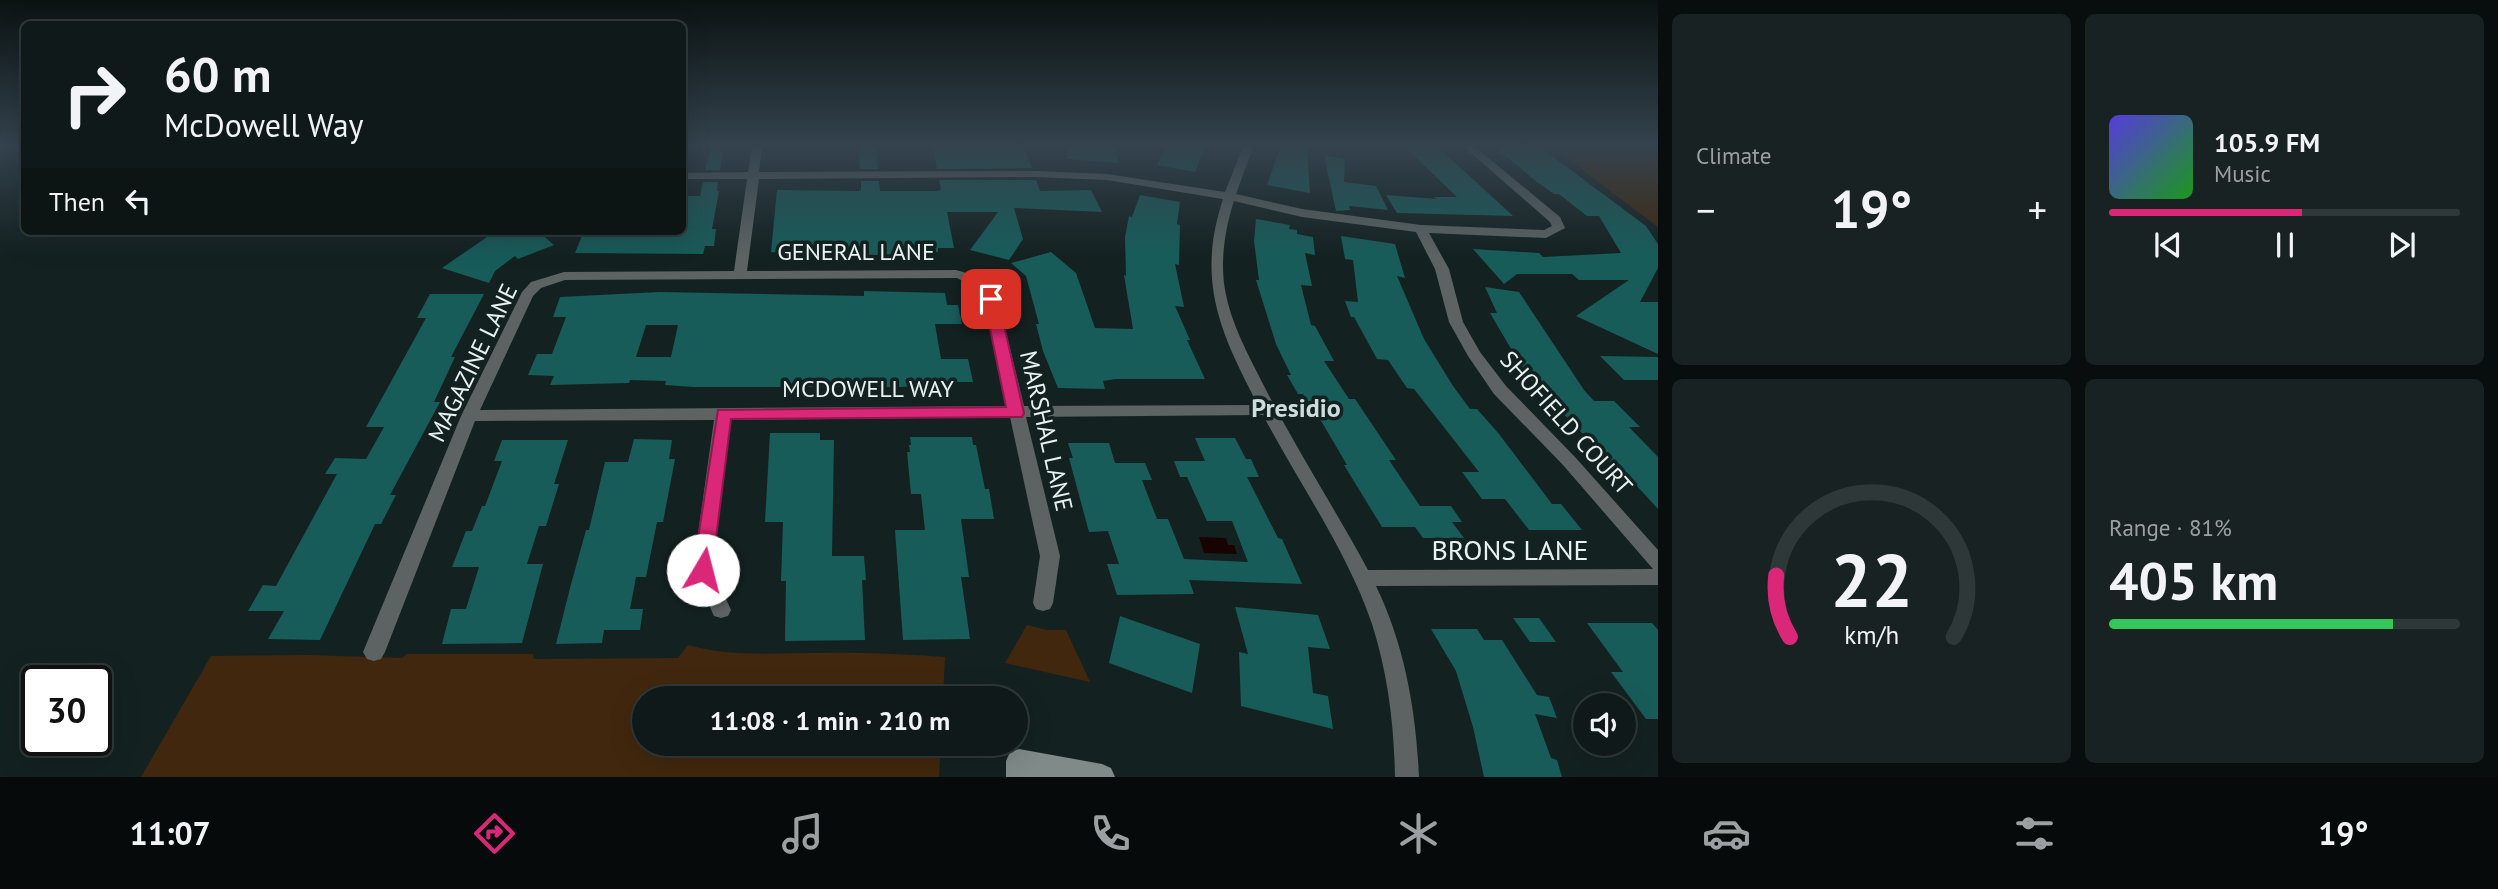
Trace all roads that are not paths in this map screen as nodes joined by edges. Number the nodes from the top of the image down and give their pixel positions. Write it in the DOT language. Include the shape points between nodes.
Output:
graph roads {
  1 [pos="752,183"];
  2 [pos="1146,183"];
  3 [pos="1234,183"];
  4 [pos="1512,183"];
  5 [pos="1229,195"];
  6 [pos="1421,229"];
  7 [pos="740,275"];
  8 [pos="973,278"];
  9 [pos="1267,410"];
  10 [pos="1016,413"];
  11 [pos="723,414"];
  12 [pos="469,416"];
  13 [pos="1658,563"];
  14 [pos="1362,578"];
  15 [pos="1658,578"];
  16 [pos="1043,603"];
  17 [pos="721,610"];
  18 [pos="374,652"];
  19 [pos="1019,769"];
  20 [pos="1102,777"];
  21 [pos="1407,777"];
  1 -- 7 [label="street"];
  2 -- 5 [label="street"];
  3 -- 5 [label="street"];
  4 -- 6 [label="street" via="1556,220 1559,228 1546,234"];
  5 -- 6 [label="street" via="1302,213"];
  5 -- 9 [label="street" via="1218,232 1217,278 1225,321"];
  6 -- 13 [label="street, SHOFIELD COURT" via="1442,269 1456,322 1473,353 1500,390"];
  7 -- 8 [label="street, GENERAL LANE" via="956,274"];
  7 -- 12 [label="street, MAGAZINE LANE" via="564,275 536,285"];
  8 -- 10 [label="street, MARSHAL LANE" via="991,299"];
  9 -- 10 [label="street, MCDOWELL WAY"];
  9 -- 14 [label="street"];
  10 -- 11 [label="street, MCDOWELL WAY"];
  10 -- 16 [label="street, MARSHAL LANE" via="1050,556"];
  11 -- 12 [label="street, MCDOWELL WAY"];
  11 -- 17 [label="street" via="703,570"];
  12 -- 18 [label="street, MAGAZINE LANE"];
  14 -- 15 [label="street, BRONS LANE"];
  14 -- 21 [label="street" via="1387,643 1402,700"];
  19 -- 20 [label="street"];
}
